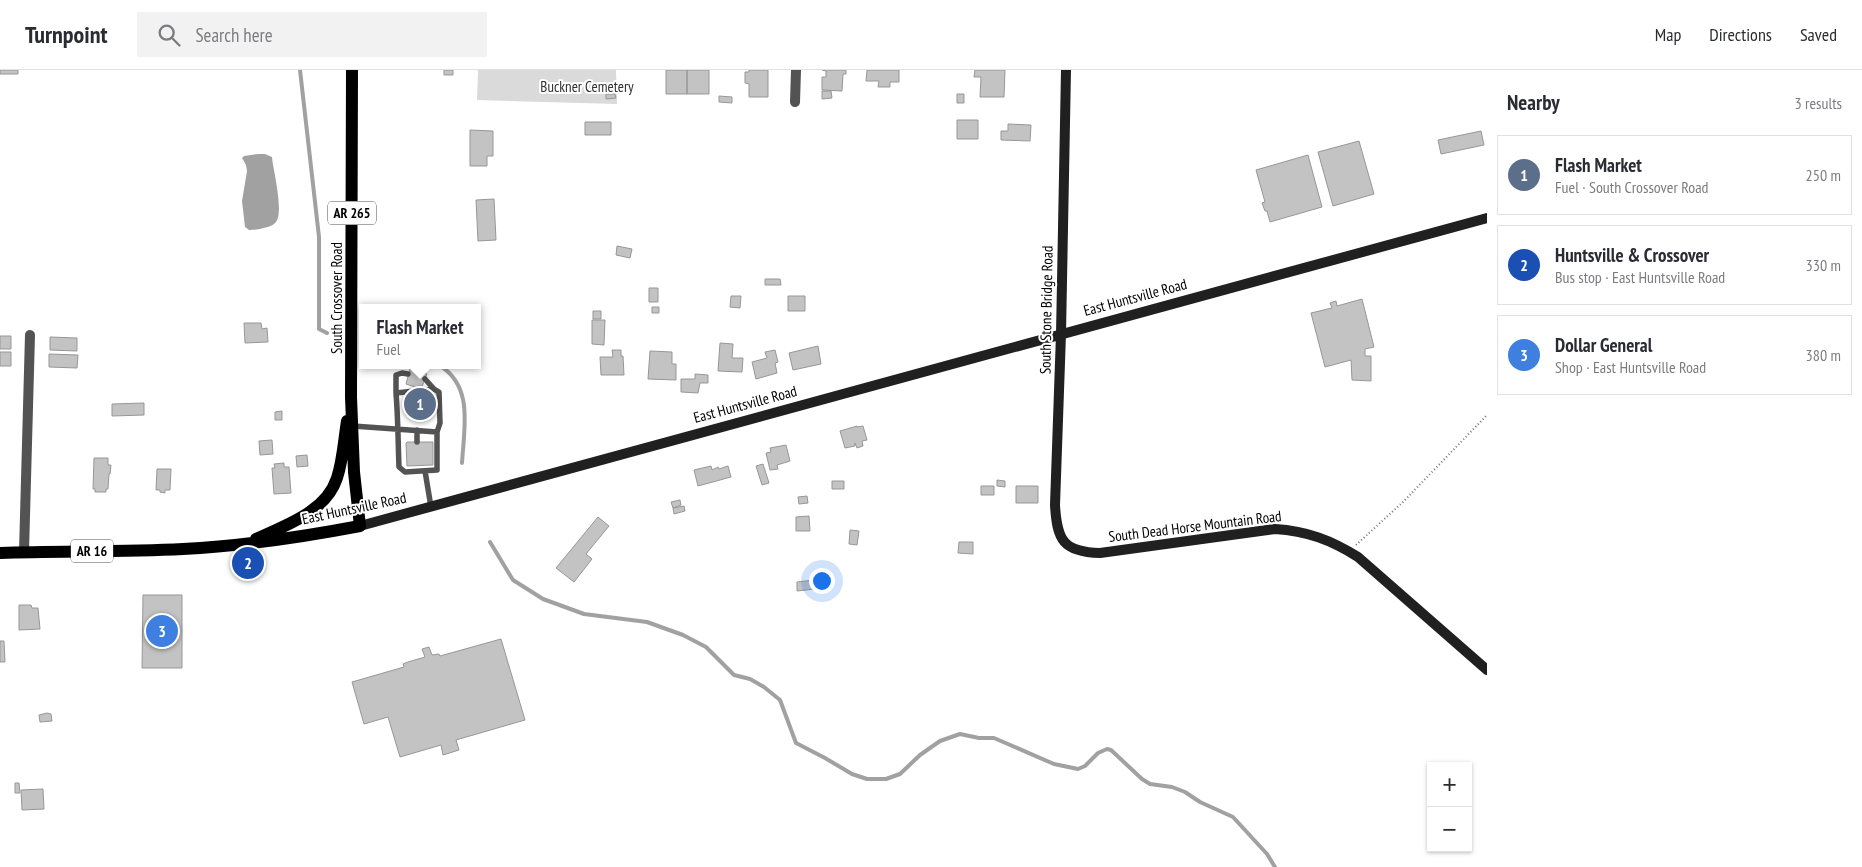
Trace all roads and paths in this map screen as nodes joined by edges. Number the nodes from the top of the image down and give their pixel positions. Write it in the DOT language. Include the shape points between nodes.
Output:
graph roads {
  1 [pos="352,70"];
  2 [pos="796,70"];
  3 [pos="1066,70"];
  4 [pos="795,102"];
  5 [pos="1487,218"];
  6 [pos="1061,334"];
  7 [pos="30,335"];
  8 [pos="408,374"];
  9 [pos="426,379"];
  10 [pos="434,389"];
  11 [pos="396,393"];
  12 [pos="352,397"];
  13 [pos="1487,415"];
  14 [pos="353,426"];
  15 [pos="397,429"];
  16 [pos="417,430"];
  17 [pos="437,432"];
  18 [pos="417,442"];
  19 [pos="425,471"];
  20 [pos="431,507"];
  21 [pos="360,526"];
  22 [pos="245,544"];
  23 [pos="1069,546"];
  24 [pos="0,552"];
  25 [pos="24,552"];
  26 [pos="1350,552"];
  27 [pos="1487,670"];
  1 -- 12 [label="main road, South Crossover Road / AR 265"];
  2 -- 4 [label="street"];
  3 -- 6 [label="main road, South Stone Bridge Road"];
  5 -- 6 [label="main road, East Huntsville Road / AR 16"];
  6 -- 20 [label="main road, East Huntsville Road / AR 16"];
  6 -- 23 [label="main road, South Stone Bridge Road" via="1055,505 1059,535"];
  7 -- 25 [label="street"];
  8 -- 11 [label="lane" via="396,375"];
  9 -- 10 [label="lane"];
  10 -- 11 [label="lane"];
  10 -- 17 [label="lane" via="439,392 440,423"];
  11 -- 15 [label="lane"];
  12 -- 14 [label="main road, South Crossover Road / AR 265"];
  12 -- 22 [label="main road" via="337,478 330,493 306,514"];
  13 -- 26 [label="path"];
  14 -- 15 [label="lane"];
  14 -- 21 [label="main road, South Crossover Road / AR 265"];
  15 -- 16 [label="lane"];
  15 -- 19 [label="lane" via="399,467 405,472"];
  16 -- 17 [label="lane"];
  16 -- 18 [label="lane"];
  17 -- 19 [label="lane" via="437,470"];
  19 -- 20 [label="lane"];
  20 -- 21 [label="main road, East Huntsville Road / AR 16"];
  21 -- 22 [label="main road, East Huntsville Road / AR 16"];
  22 -- 25 [label="main road, East Huntsville Road / AR 16" via="183,549"];
  23 -- 26 [label="main road, South Dead Horse Mountain Road" via="1082,552 1100,553 1295,530 1318,536"];
  24 -- 25 [label="main road, East Huntsville Road / AR 16"];
  26 -- 27 [label="main road, South Dead Horse Mountain Road"];
}
